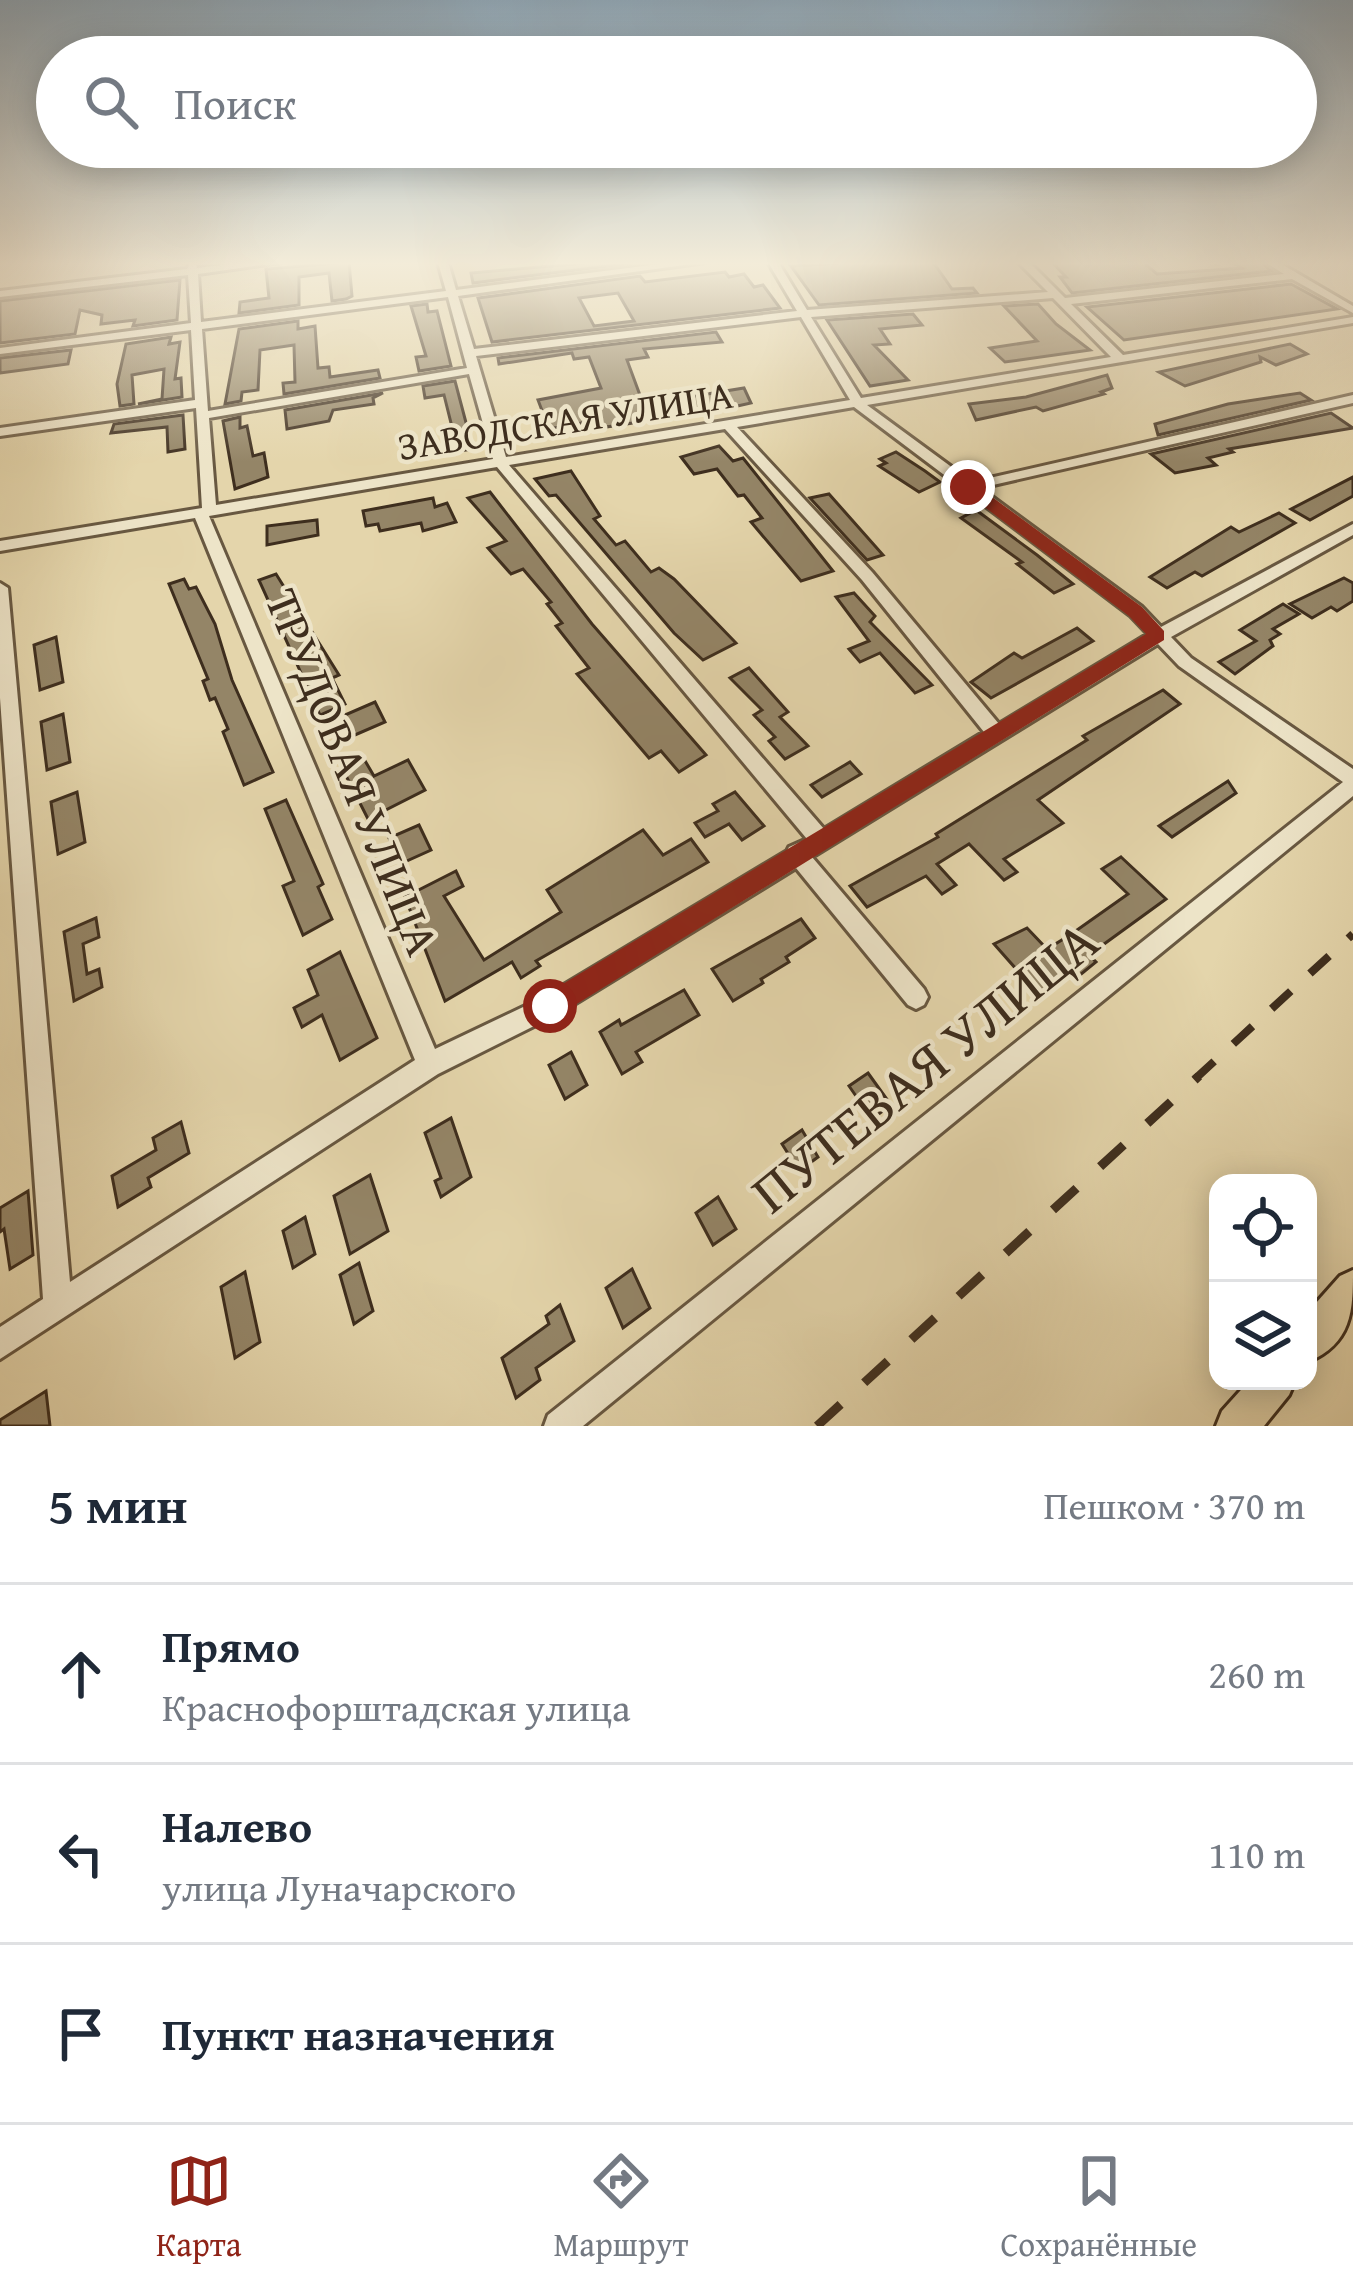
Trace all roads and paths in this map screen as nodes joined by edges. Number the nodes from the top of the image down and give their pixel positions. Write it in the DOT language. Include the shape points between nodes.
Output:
graph roads {
  1 [pos="178,329"];
  2 [pos="198,329"];
  3 [pos="463,329"];
  4 [pos="702,329"];
  5 [pos="811,329"];
  6 [pos="1089,329"];
  7 [pos="1283,329"];
  8 [pos="0,351"];
  9 [pos="1121,360"];
  10 [pos="473,362"];
  11 [pos="1353,399"];
  12 [pos="858,404"];
  13 [pos="204,409"];
  14 [pos="730,427"];
  15 [pos="0,432"];
  16 [pos="501,464"];
  17 [pos="968,487"];
  18 [pos="205,512"];
  19 [pos="1353,529"];
  20 [pos="0,546"];
  21 [pos="0,588"];
  22 [pos="1158,636"];
  23 [pos="997,735"];
  24 [pos="1353,782"];
  25 [pos="820,839"];
  26 [pos="796,853"];
  27 [pos="916,997"];
  28 [pos="429,1064"];
  29 [pos="1353,1289"];
  30 [pos="58,1306"];
  31 [pos="1317,1331"];
  32 [pos="0,1344"];
  33 [pos="1267,1390"];
  34 [pos="559,1426"];
  35 [pos="1237,1426"];
  1 -- 8 [label="street"];
  2 -- 13 [label="street, ТРУДОВАЯ УЛИЦА"];
  3 -- 10 [label="street"];
  4 -- 10 [label="street"];
  5 -- 12 [label="street"];
  6 -- 9 [label="street"];
  7 -- 9 [label="street, ЗАВОДСКАЯ УЛИЦА"];
  9 -- 12 [label="street, ЗАВОДСКАЯ УЛИЦА"];
  10 -- 13 [label="street"];
  10 -- 16 [label="street"];
  11 -- 17 [label="street"];
  12 -- 14 [label="street, ЗАВОДСКАЯ УЛИЦА"];
  12 -- 17 [label="street"];
  13 -- 15 [label="street"];
  13 -- 18 [label="street, ТРУДОВАЯ УЛИЦА"];
  14 -- 16 [label="street, ЗАВОДСКАЯ УЛИЦА"];
  14 -- 23 [label="street"];
  16 -- 18 [label="street, ЗАВОДСКАЯ УЛИЦА"];
  16 -- 25 [label="street"];
  17 -- 22 [label="street" via="1136,611"];
  18 -- 20 [label="street, ЗАВОДСКАЯ УЛИЦА"];
  18 -- 28 [label="street, ТРУДОВАЯ УЛИЦА"];
  19 -- 22 [label="street"];
  21 -- 30 [label="street"];
  22 -- 23 [label="street"];
  22 -- 24 [label="street"];
  23 -- 25 [label="street"];
  24 -- 34 [label="street, ПУТЕВАЯ УЛИЦА"];
  25 -- 26 [label="street"];
  26 -- 27 [label="street"];
  26 -- 28 [label="street" via="550,1006"];
  28 -- 30 [label="street"];
  29 -- 31 [label="main road"];
  30 -- 32 [label="street"];
  33 -- 35 [label="main road"];
}
